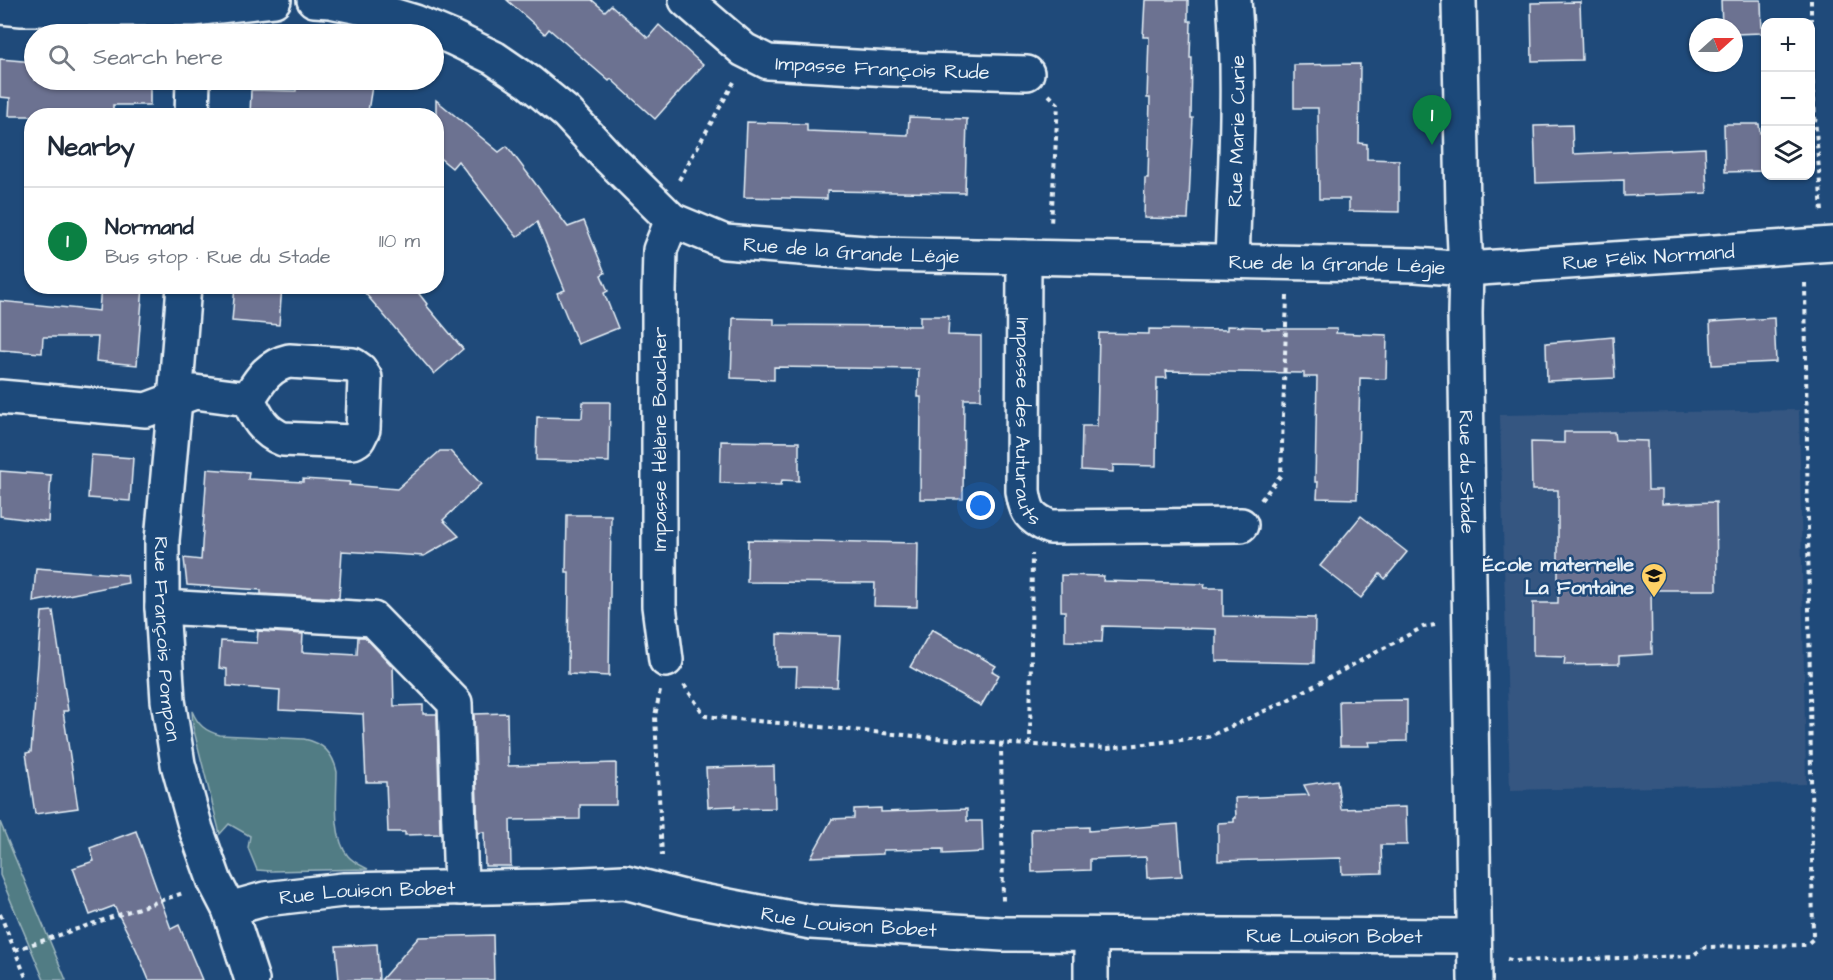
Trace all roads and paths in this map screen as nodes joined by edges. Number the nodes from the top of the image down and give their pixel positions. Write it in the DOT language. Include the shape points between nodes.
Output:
graph roads {
  1 [pos="274,0"];
  2 [pos="314,0"];
  3 [pos="686,0"];
  4 [pos="1234,0"];
  5 [pos="1459,0"];
  6 [pos="1811,0"];
  7 [pos="384,5"];
  8 [pos="0,7"];
  9 [pos="193,22"];
  10 [pos="420,24"];
  11 [pos="444,34"];
  12 [pos="744,50"];
  13 [pos="1027,73"];
  14 [pos="193,90"];
  15 [pos="192,108"];
  16 [pos="667,215"];
  17 [pos="1821,245"];
  18 [pos="1035,257"];
  19 [pos="1232,261"];
  20 [pos="1289,262"];
  21 [pos="1466,269"];
  22 [pos="182,294"];
  23 [pos="0,397"];
  24 [pos="248,399"];
  25 [pos="175,400"];
  26 [pos="1036,521"];
  27 [pos="1241,525"];
  28 [pos="162,607"];
  29 [pos="1469,619"];
  30 [pos="666,660"];
  31 [pos="1001,743"];
  32 [pos="1030,745"];
  33 [pos="461,888"];
  34 [pos="666,893"];
  35 [pos="222,896"];
  36 [pos="0,914"];
  37 [pos="1003,934"];
  38 [pos="1091,935"];
  39 [pos="1473,936"];
  40 [pos="15,950"];
  41 [pos="1499,958"];
  42 [pos="27,980"];
  43 [pos="252,980"];
  44 [pos="1091,980"];
  45 [pos="1475,980"];
  1 -- 9 [label="street"];
  2 -- 7 [label="street, Rue de la Grande Légie"];
  3 -- 12 [label="street, Impasse François Rude"];
  4 -- 19 [label="street, Rue Marie Curie" via="1236,143"];
  5 -- 21 [label="street, Rue du Stade"];
  6 -- 17 [label="path"];
  7 -- 10 [label="street, Rue de la Grande Légie"];
  8 -- 9 [label="street"];
  11 -- 16 [label="street, Rue de la Grande Légie" via="494,58 529,82 567,113"];
  12 -- 13 [label="street, Impasse François Rude" via="768,62"];
  12 -- 16 [label="path" via="738,74"];
  13 -- 18 [label="path" via="1058,104 1050,236"];
  14 -- 15 [label="street"];
  16 -- 18 [label="street, Rue de la Grande Légie" via="726,242 878,254"];
  16 -- 30 [label="street, Impasse Hélène Boucher" via="660,250 659,291 659,606"];
  17 -- 21 [label="street, Rue Félix Normand"];
  17 -- 41 [label="path" via="1813,939 1806,945 1705,947 1692,956 1515,961"];
  18 -- 19 [label="street, Rue de la Grande Légie"];
  18 -- 26 [label="street, Impasse des Auturauts" via="1023,491 1026,509"];
  19 -- 20 [label="street, Rue de la Grande Légie"];
  20 -- 21 [label="street, Rue de la Grande Légie"];
  20 -- 27 [label="path" via="1281,475"];
  21 -- 29 [label="street, Rue du Stade"];
  22 -- 25 [label="street, Rue François Pompon"];
  23 -- 25 [label="street" via="146,410"];
  24 -- 25 [label="street" via="195,392"];
  25 -- 28 [label="street, Rue François Pompon" via="162,540"];
  26 -- 27 [label="street, Impasse des Auturauts" via="1068,528"];
  26 -- 32 [label="path" via="1032,541"];
  28 -- 33 [label="street" via="373,619 455,703"];
  28 -- 35 [label="street, Rue François Pompon" via="168,700 178,764 196,829"];
  29 -- 32 [label="path" via="1423,627 1284,702 1208,737 1108,748"];
  29 -- 39 [label="street, Rue du Stade"];
  30 -- 31 [label="path" via="705,716"];
  30 -- 34 [label="path" via="655,716"];
  31 -- 32 [label="path"];
  31 -- 37 [label="path"];
  33 -- 34 [label="street, Rue Louison Bobet" via="625,882"];
  33 -- 35 [label="street, Rue Louison Bobet" via="343,891 265,899"];
  34 -- 37 [label="street, Rue Louison Bobet" via="812,922"];
  35 -- 40 [label="path"];
  35 -- 43 [label="street, Rue François Pompon"];
  36 -- 40 [label="path"];
  37 -- 38 [label="street, Rue Louison Bobet"];
  38 -- 39 [label="street, Rue Louison Bobet"];
  38 -- 44 [label="street"];
  39 -- 45 [label="street, Rue du Stade"];
  40 -- 42 [label="path"];
}
